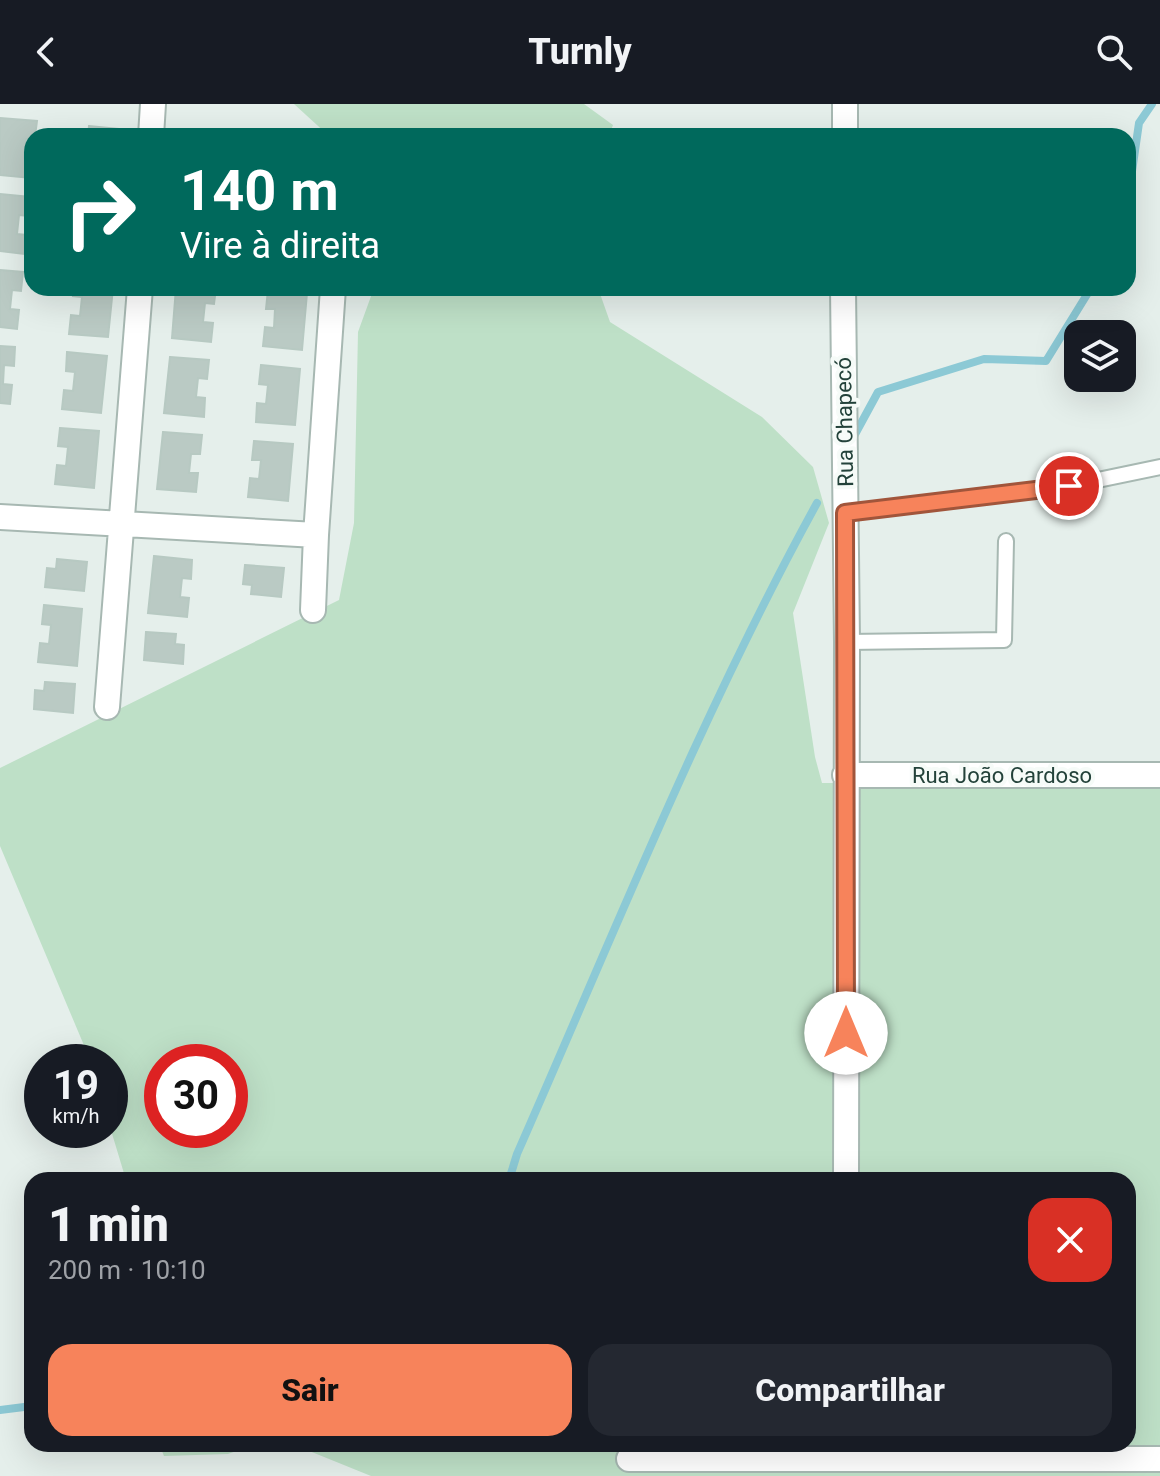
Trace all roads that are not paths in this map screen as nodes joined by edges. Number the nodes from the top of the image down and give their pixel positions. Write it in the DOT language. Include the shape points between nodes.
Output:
graph roads {
  1 [pos="153,104"];
  2 [pos="845,104"];
  3 [pos="152,128"];
  4 [pos="845,128"];
  5 [pos="139,296"];
  6 [pos="332,296"];
  7 [pos="843,296"];
  8 [pos="1160,467"];
  9 [pos="845,513"];
  10 [pos="0,517"];
  11 [pos="122,523"];
  12 [pos="316,535"];
  13 [pos="1006,541"];
  14 [pos="313,610"];
  15 [pos="847,642"];
  16 [pos="107,707"];
  17 [pos="845,775"];
  18 [pos="1160,775"];
  19 [pos="846,1172"];
  20 [pos="629,1459"];
  21 [pos="845,1459"];
  22 [pos="1160,1459"];
  1 -- 3 [label="street"];
  2 -- 4 [label="street"];
  5 -- 11 [label="street"];
  6 -- 12 [label="street"];
  7 -- 9 [label="street, Rua Chapecó"];
  8 -- 9 [label="lane" via="1069,486"];
  9 -- 15 [label="street, Rua Chapecó"];
  10 -- 11 [label="street"];
  11 -- 12 [label="street"];
  11 -- 16 [label="street"];
  12 -- 14 [label="street"];
  13 -- 15 [label="lane" via="1004,640"];
  15 -- 17 [label="street, Rua Chapecó"];
  17 -- 18 [label="street, Rua João Cardoso"];
  17 -- 19 [label="street, Rua Chapecó"];
  20 -- 21 [label="street"];
  21 -- 22 [label="street"];
}
